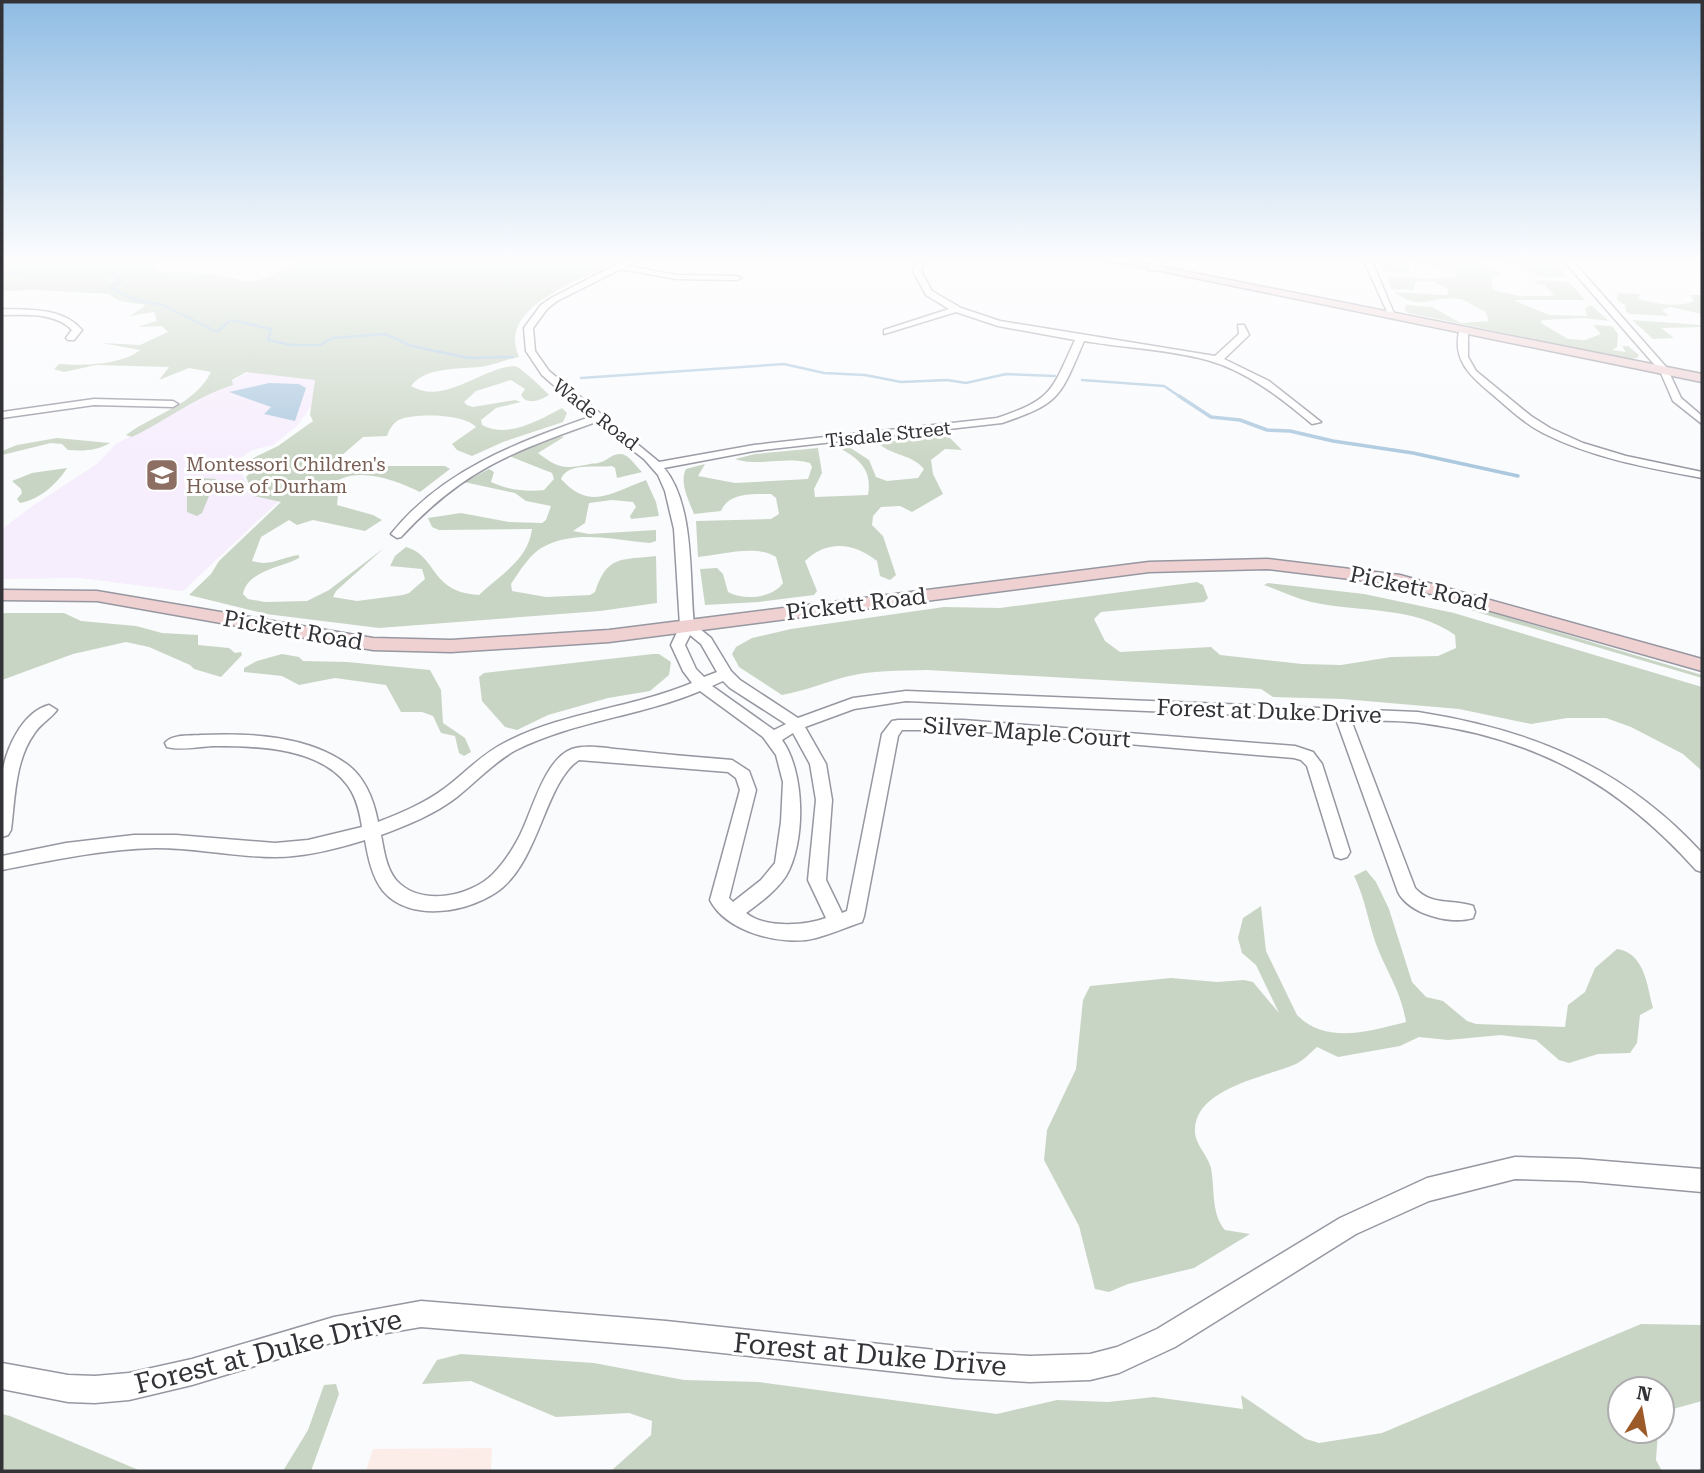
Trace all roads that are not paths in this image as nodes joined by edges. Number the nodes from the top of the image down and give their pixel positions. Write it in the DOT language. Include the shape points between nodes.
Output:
graph roads {
  1 [pos="1241,327"];
  2 [pos="75,328"];
  3 [pos="528,328"];
  4 [pos="900,328"];
  5 [pos="1018,328"];
  6 [pos="1452,328"];
  7 [pos="1627,328"];
  8 [pos="1463,330"];
  9 [pos="887,332"];
  10 [pos="71,338"];
  11 [pos="1080,340"];
  12 [pos="1217,360"];
  13 [pos="1664,370"];
  14 [pos="1702,378"];
  15 [pos="173,404"];
  16 [pos="2,415"];
  17 [pos="599,417"];
  18 [pos="1702,421"];
  19 [pos="1316,422"];
  20 [pos="657,466"];
  21 [pos="1702,475"];
  22 [pos="397,534"];
  23 [pos="2,595"];
  24 [pos="687,625"];
  25 [pos="1702,665"];
  26 [pos="725,674"];
  27 [pos="703,684"];
  28 [pos="48,710"];
  29 [pos="1342,715"];
  30 [pos="796,724"];
  31 [pos="773,738"];
  32 [pos="173,743"];
  33 [pos="2,830"];
  34 [pos="372,832"];
  35 [pos="1341,852"];
  36 [pos="2,863"];
  37 [pos="1702,866"];
  38 [pos="733,912"];
  39 [pos="1466,912"];
  40 [pos="837,922"];
  41 [pos="1702,1181"];
  42 [pos="2,1376"];
  1 -- 12 [label="street" via="1244,335"];
  2 -- 10 [label="street"];
  3 -- 17 [label="street, Wade Road" via="530,352 541,371"];
  4 -- 9 [label="street"];
  5 -- 11 [label="street"];
  6 -- 8 [label="street"];
  7 -- 13 [label="street"];
  8 -- 13 [label="street"];
  8 -- 21 [label="street" via="1463,357 1472,373 1546,430 1624,460"];
  11 -- 12 [label="street" via="1156,347"];
  11 -- 20 [label="street, Tisdale Street" via="1057,391 1034,409 998,421 754,448"];
  12 -- 19 [label="street" via="1273,386"];
  13 -- 14 [label="street"];
  13 -- 18 [label="street" via="1677,399"];
  15 -- 16 [label="street" via="94,402"];
  17 -- 20 [label="street, Wade Road"];
  17 -- 22 [label="street" via="473,467 436,493"];
  20 -- 24 [label="street, Wade Road" via="678,513"];
  23 -- 24 [label="street, Pickett Road" via="97,596 324,637 413,646 609,636"];
  24 -- 25 [label="street, Pickett Road" via="1090,573 1267,564 1410,583"];
  24 -- 26 [label="street" via="706,641"];
  24 -- 27 [label="street" via="678,645 680,653"];
  26 -- 27 [label="street"];
  26 -- 30 [label="street"];
  27 -- 31 [label="street"];
  27 -- 34 [label="street" via="643,706 569,723 507,748 443,798"];
  28 -- 33 [label="street" via="32,722 18,743"];
  29 -- 30 [label="street, Forest at Duke Drive" via="906,696 874,698"];
  29 -- 37 [label="street, Forest at Duke Drive" via="1458,722 1532,743 1620,789 1671,830"];
  29 -- 39 [label="street" via="1406,892 1421,904"];
  30 -- 31 [label="street, Forest at Duke Drive"];
  30 -- 40 [label="street" via="818,764 824,800 817,880"];
  31 -- 38 [label="street" via="790,777 792,803 783,864 763,890"];
  32 -- 34 [label="street" via="241,740 331,762 346,771 357,788"];
  34 -- 36 [label="street" via="304,848 154,842"];
  34 -- 38 [label="street" via="381,872 391,889 414,902 447,905 479,894 506,876 556,772 576,754 732,766 743,775 748,790 719,900"];
  35 -- 40 [label="street, Silver Maple Court" via="1314,764 1295,752 963,725 898,725 890,734 855,916"];
  38 -- 40 [label="street" via="745,923 773,930 813,931"];
  41 -- 42 [label="street, Forest at Duke Drive" via="1515,1168 1427,1190 1348,1226 1166,1338 1119,1360 1090,1367 954,1366 666,1334 421,1314 346,1327 156,1382 107,1389 35,1385"];
}
